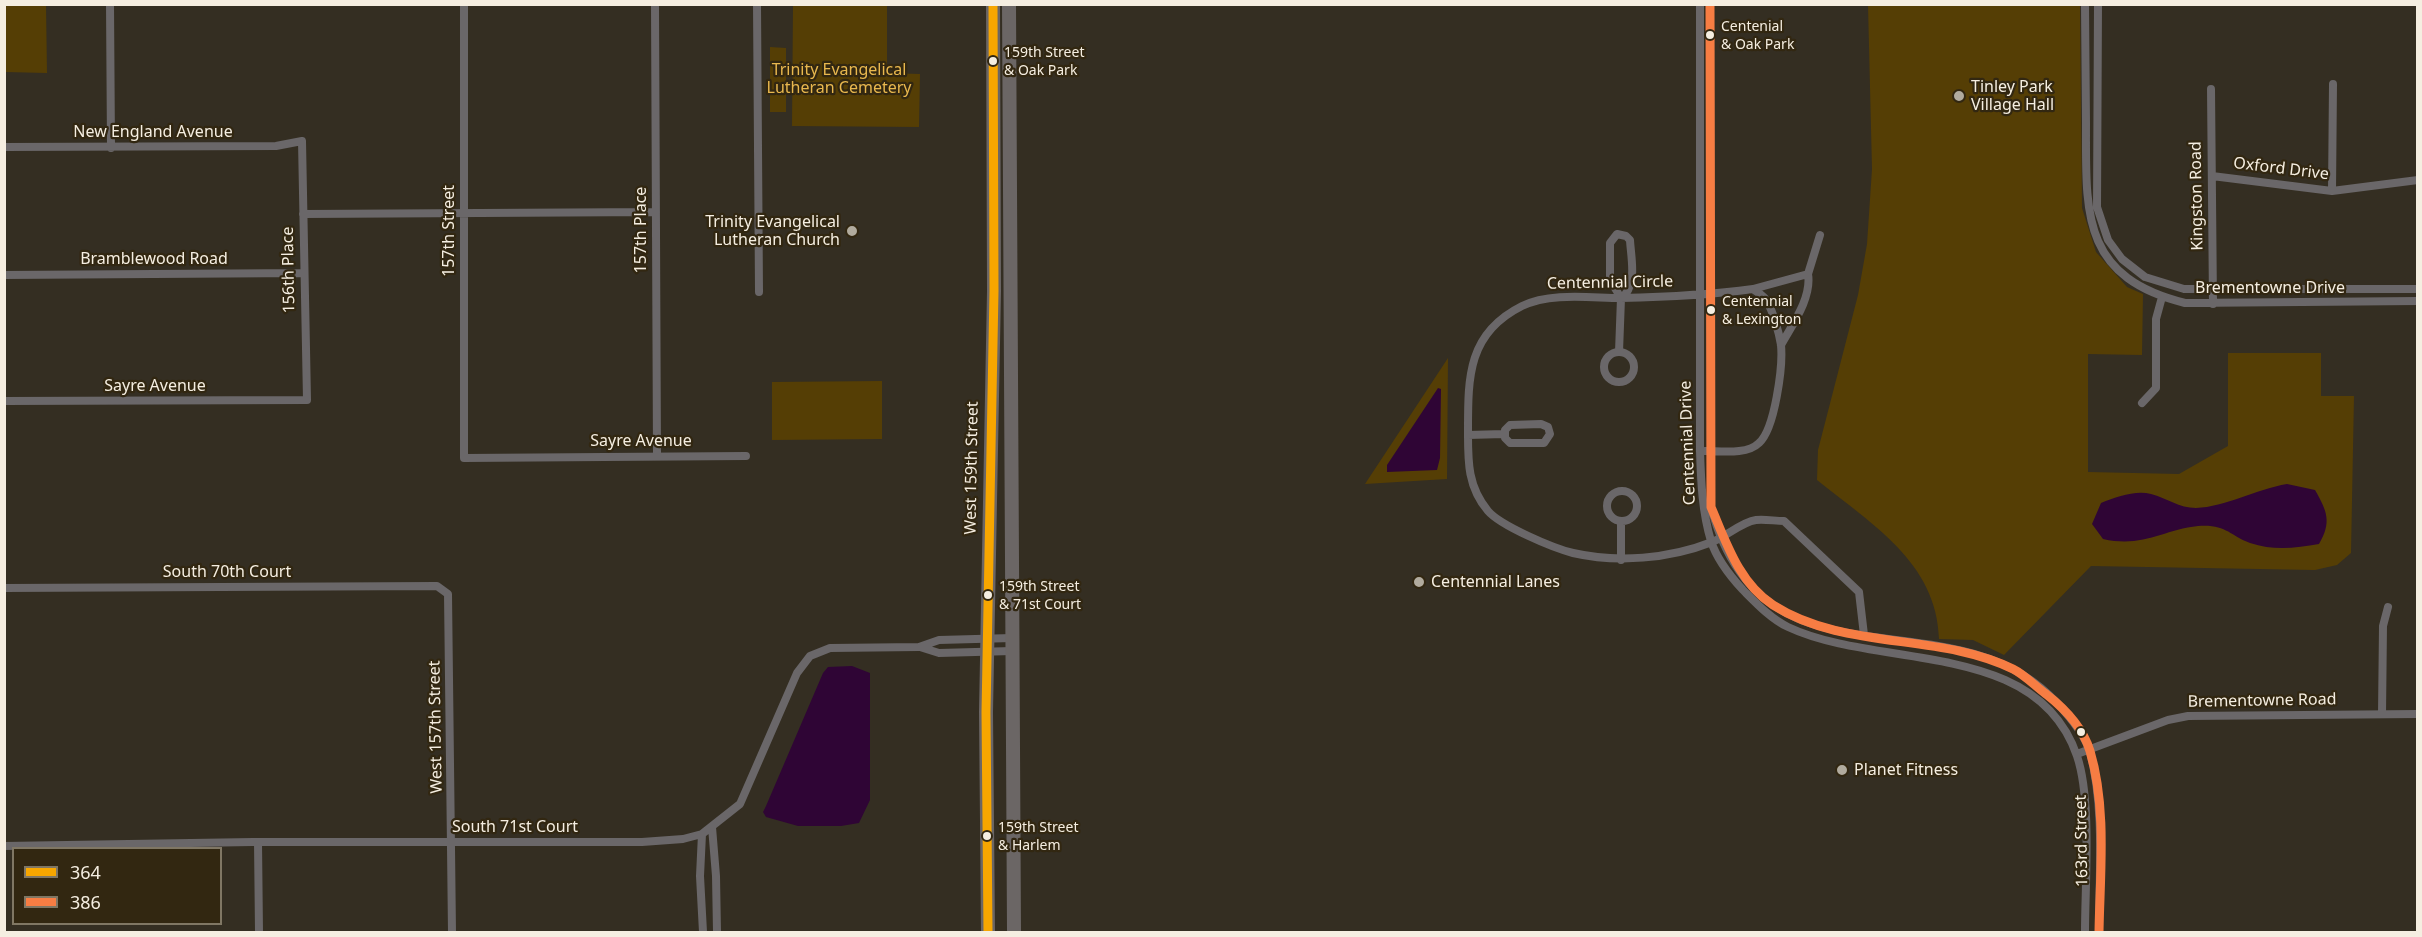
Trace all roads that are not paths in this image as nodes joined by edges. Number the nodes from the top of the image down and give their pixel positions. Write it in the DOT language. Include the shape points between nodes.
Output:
graph roads {
  1 [pos="110,4"];
  2 [pos="464,4"];
  3 [pos="655,4"];
  4 [pos="758,4"];
  5 [pos="993,4"];
  6 [pos="1009,4"];
  7 [pos="1700,4"];
  8 [pos="1710,4"];
  9 [pos="2085,4"];
  10 [pos="2098,4"];
  11 [pos="2333,84"];
  12 [pos="2211,89"];
  13 [pos="302,141"];
  14 [pos="4,147"];
  15 [pos="111,148"];
  16 [pos="2212,176"];
  17 [pos="2097,180"];
  18 [pos="2418,180"];
  19 [pos="2086,181"];
  20 [pos="2332,191"];
  21 [pos="656,212"];
  22 [pos="464,213"];
  23 [pos="303,214"];
  24 [pos="1820,235"];
  25 [pos="304,273"];
  26 [pos="1808,274"];
  27 [pos="4,275"];
  28 [pos="2382,288"];
  29 [pos="1753,289"];
  30 [pos="2418,289"];
  31 [pos="2213,290"];
  32 [pos="759,292"];
  33 [pos="1712,295"];
  34 [pos="1700,296"];
  35 [pos="2162,297"];
  36 [pos="1621,298"];
  37 [pos="2418,301"];
  38 [pos="2382,302"];
  39 [pos="2213,304"];
  40 [pos="1781,345"];
  41 [pos="1619,352"];
  42 [pos="307,400"];
  43 [pos="4,402"];
  44 [pos="2142,403"];
  45 [pos="1504,434"];
  46 [pos="1468,435"];
  47 [pos="1700,451"];
  48 [pos="1711,451"];
  49 [pos="657,455"];
  50 [pos="746,456"];
  51 [pos="464,458"];
  52 [pos="1622,522"];
  53 [pos="1715,540"];
  54 [pos="1621,560"];
  55 [pos="4,588"];
  56 [pos="448,594"];
  57 [pos="2388,607"];
  58 [pos="1864,635"];
  59 [pos="987,645"];
  60 [pos="1012,645"];
  61 [pos="919,646"];
  62 [pos="2382,714"];
  63 [pos="2418,714"];
  64 [pos="2089,749"];
  65 [pos="2077,754"];
  66 [pos="711,827"];
  67 [pos="702,834"];
  68 [pos="258,842"];
  69 [pos="453,842"];
  70 [pos="4,846"];
  71 [pos="259,933"];
  72 [pos="452,933"];
  73 [pos="703,933"];
  74 [pos="717,933"];
  75 [pos="988,933"];
  76 [pos="1014,933"];
  77 [pos="2085,933"];
  78 [pos="2099,933"];
  1 -- 15 [label="street"];
  2 -- 22 [label="street, 157th Street"];
  3 -- 21 [label="street, 157th Place"];
  4 -- 32 [label="street"];
  5 -- 59 [label="main road, West 159th Street" via="994,279"];
  6 -- 60 [label="main road"];
  7 -- 34 [label="street, Centennial Drive"];
  8 -- 33 [label="street, Centennial Drive"];
  9 -- 19 [label="street, Brementowne Drive"];
  10 -- 17 [label="street, Brementowne Drive"];
  11 -- 20 [label="street"];
  12 -- 16 [label="street, Kingston Road"];
  13 -- 15 [label="street, New England Avenue" via="276,146"];
  13 -- 23 [label="street, 156th Place"];
  14 -- 15 [label="street, New England Avenue"];
  16 -- 20 [label="street, Oxford Drive"];
  16 -- 31 [label="street, Kingston Road"];
  17 -- 19 [label="street"];
  17 -- 31 [label="street, Brementowne Drive" via="2097,207 2108,240 2122,260 2145,277 2173,287"];
  18 -- 20 [label="street, Oxford Drive"];
  19 -- 35 [label="street, Brementowne Drive" via="2087,210 2098,243 2133,283"];
  21 -- 22 [label="street"];
  21 -- 49 [label="street, 157th Place"];
  22 -- 23 [label="street"];
  22 -- 51 [label="street, 157th Street"];
  23 -- 25 [label="street, 156th Place"];
  24 -- 26 [label="street"];
  25 -- 27 [label="street, Bramblewood Road"];
  25 -- 42 [label="street, 156th Place"];
  26 -- 29 [label="street, Centennial Circle"];
  26 -- 40 [label="street" via="1802,305"];
  28 -- 30 [label="street, Brementowne Drive"];
  28 -- 31 [label="street, Brementowne Drive"];
  28 -- 38 [label="street"];
  29 -- 33 [label="street, Centennial Circle"];
  29 -- 40 [label="street" via="1766,299"];
  31 -- 39 [label="street, Kingston Road"];
  33 -- 34 [label="street, Centennial Circle"];
  33 -- 48 [label="street, Centennial Drive"];
  34 -- 36 [label="street, Centennial Circle"];
  34 -- 47 [label="street, Centennial Drive"];
  35 -- 39 [label="street, Brementowne Drive"];
  35 -- 44 [label="street" via="2157,319 2156,388"];
  36 -- 36 [label="street" via="1610,280 1610,243 1617,234 1630,240 1632,283"];
  36 -- 41 [label="street"];
  36 -- 46 [label="street, Centennial Circle" via="1541,300 1497,321 1478,348 1468,378"];
  37 -- 38 [label="street, Brementowne Drive"];
  38 -- 39 [label="street, Brementowne Drive"];
  40 -- 48 [label="street" via="1780,374 1765,437 1749,449"];
  42 -- 43 [label="street, Sayre Avenue"];
  45 -- 45 [label="street" via="1510,443 1540,444 1550,434 1548,427 1541,424 1510,425"];
  45 -- 46 [label="street"];
  46 -- 54 [label="street, Centennial Circle" via="1471,482 1490,514 1543,543 1573,553"];
  47 -- 48 [label="street"];
  47 -- 53 [label="street, Centennial Drive" via="1702,499"];
  48 -- 53 [label="street, Centennial Drive"];
  49 -- 50 [label="street, Sayre Avenue"];
  49 -- 51 [label="street, Sayre Avenue"];
  52 -- 54 [label="street"];
  53 -- 54 [label="street, Centennial Circle" via="1668,554"];
  53 -- 58 [label="street, Centennial Drive" via="1737,570 1779,610 1839,633"];
  53 -- 58 [label="street, Centennial Circle" via="1754,520 1784,521 1859,592"];
  53 -- 65 [label="street, Centennial Drive" via="1727,573 1766,612 1788,627 1833,641 1963,665 1994,675 2042,703"];
  55 -- 56 [label="street, South 70th Court" via="437,586"];
  56 -- 69 [label="street, West 157th Street"];
  57 -- 62 [label="street" via="2383,626"];
  58 -- 64 [label="street, Centennial Drive" via="1996,660 2044,688 2067,714"];
  59 -- 60 [label="street, South 71st Court"];
  59 -- 60 [label="street, South 71st Court"];
  59 -- 61 [label="street, South 71st Court" via="939,640"];
  59 -- 61 [label="street, South 71st Court" via="939,653"];
  59 -- 75 [label="main road, West 159th Street"];
  60 -- 76 [label="main road"];
  61 -- 66 [label="street, South 71st Court" via="840,647 810,656 797,673 740,804"];
  62 -- 63 [label="street, Brementowne Road"];
  62 -- 64 [label="street, Brementowne Road" via="2188,716"];
  64 -- 65 [label="street, Brementowne Road"];
  64 -- 78 [label="street, 163rd Street" via="2098,795"];
  65 -- 77 [label="street, 163rd Street" via="2083,780"];
  66 -- 67 [label="street, South 71st Court"];
  66 -- 74 [label="street"];
  67 -- 69 [label="street, South 71st Court" via="642,842"];
  67 -- 73 [label="street"];
  68 -- 69 [label="street, South 71st Court"];
  68 -- 70 [label="street, South 71st Court"];
  68 -- 71 [label="street"];
  69 -- 72 [label="street, West 157th Street"];
}
